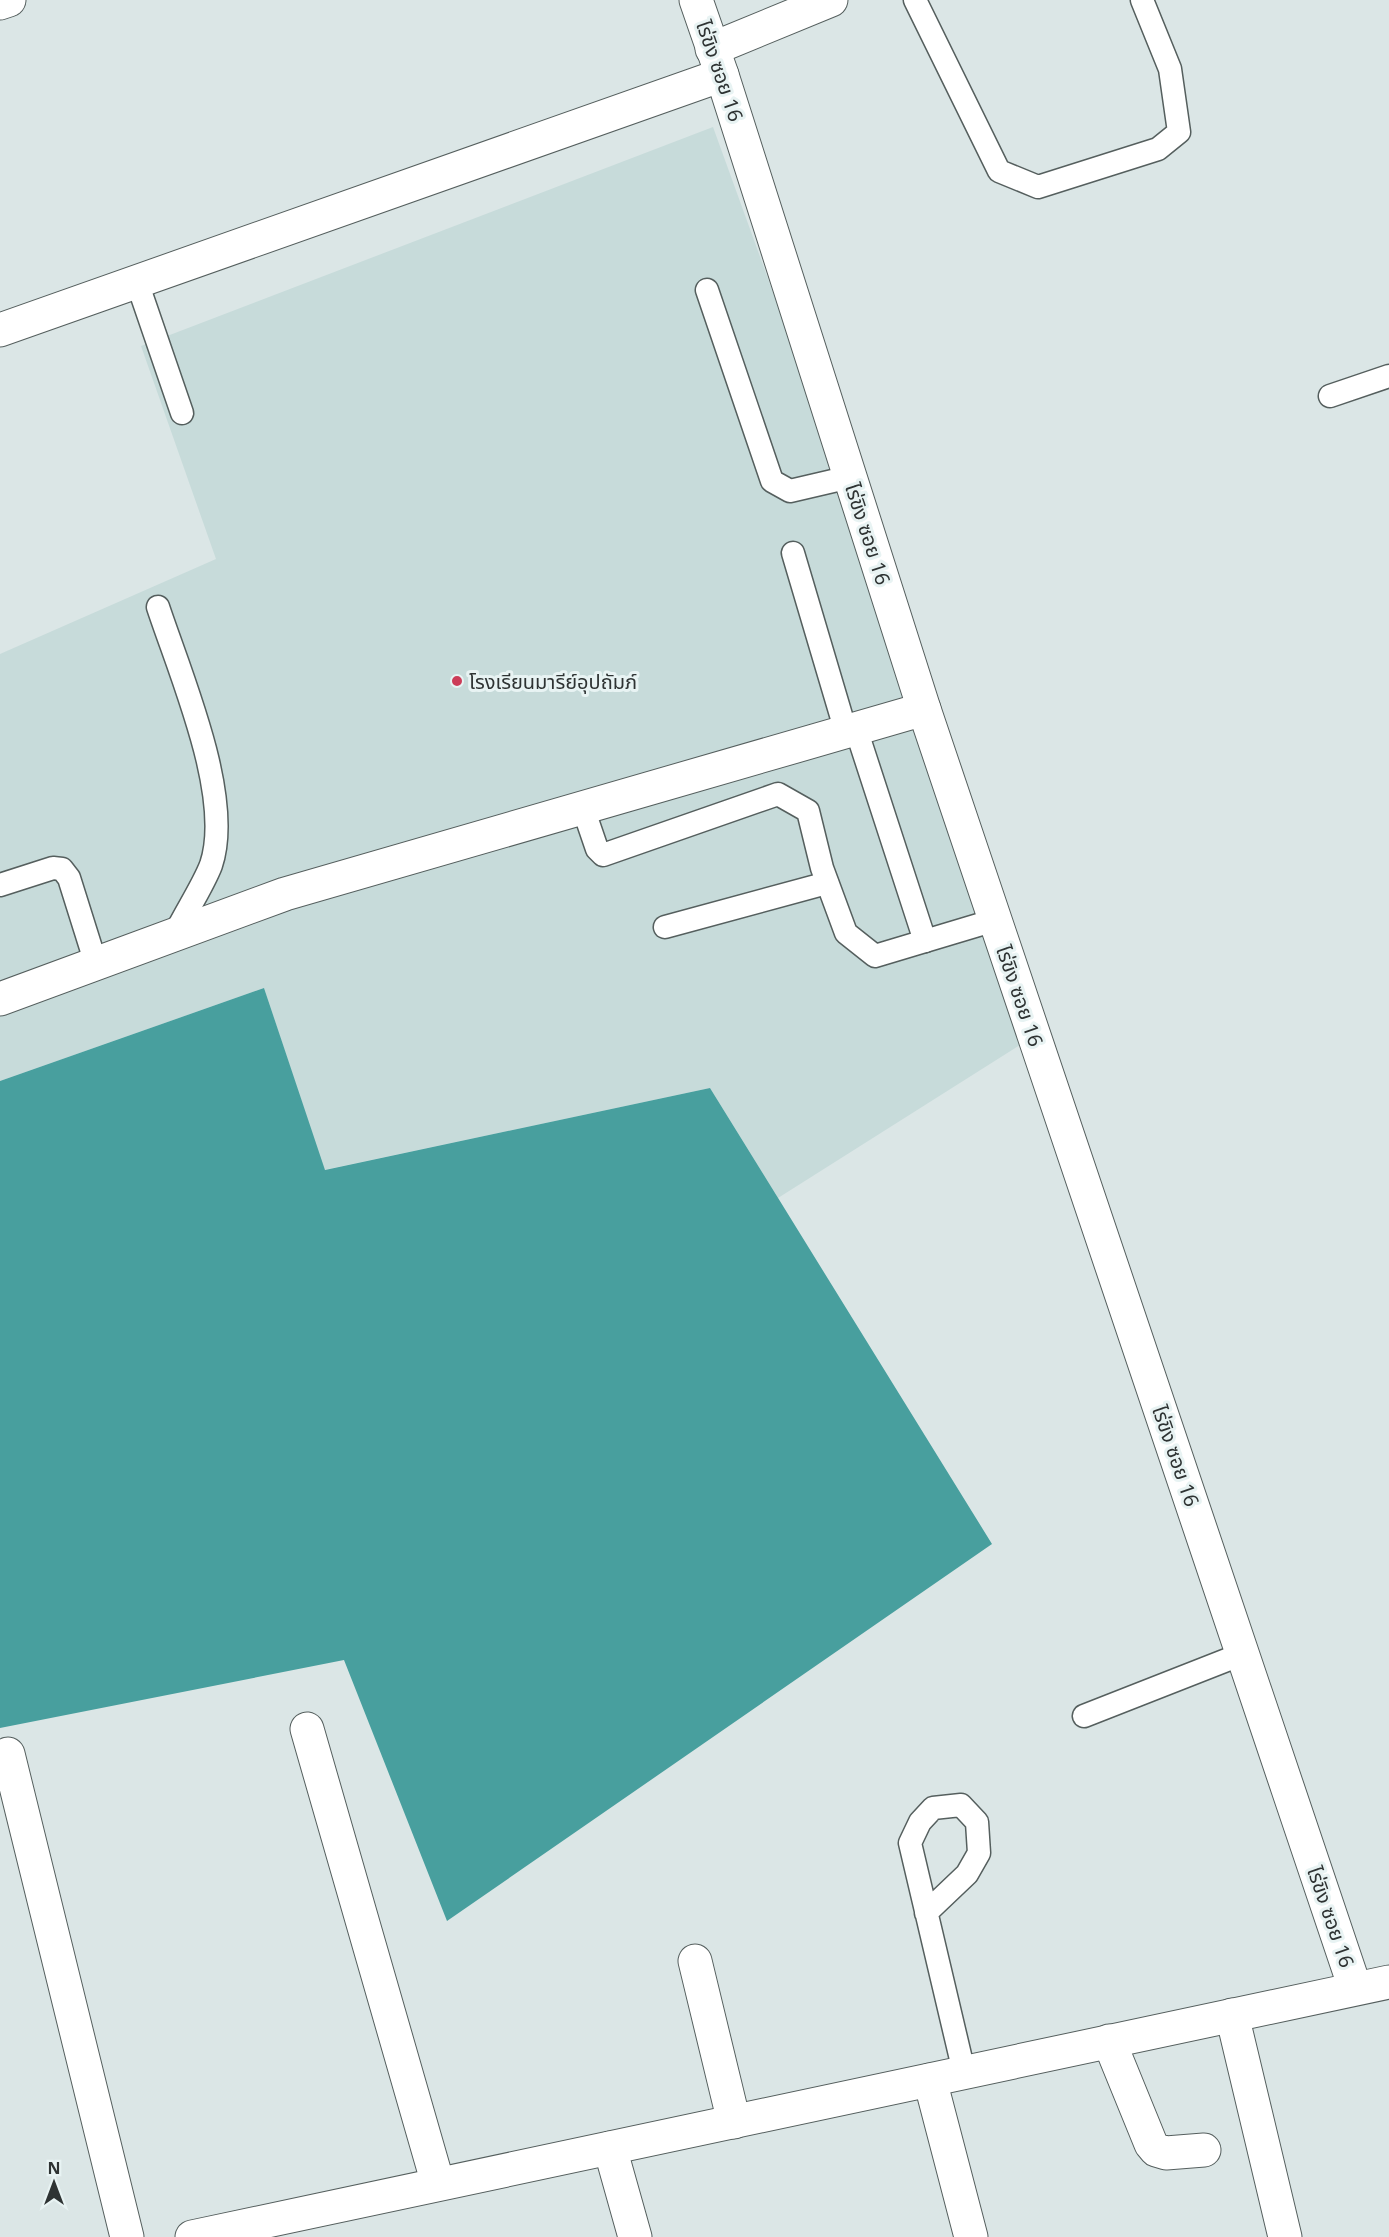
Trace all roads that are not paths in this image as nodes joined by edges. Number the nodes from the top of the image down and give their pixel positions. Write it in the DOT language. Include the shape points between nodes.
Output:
graph roads {
  1 [pos="9,0"];
  2 [pos="696,0"];
  3 [pos="831,0"];
  4 [pos="915,0"];
  5 [pos="1142,0"];
  6 [pos="0,3"];
  7 [pos="717,62"];
  8 [pos="137,282"];
  9 [pos="707,290"];
  10 [pos="0,330"];
  11 [pos="1389,376"];
  12 [pos="1330,396"];
  13 [pos="182,413"];
  14 [pos="850,477"];
  15 [pos="793,553"];
  16 [pos="158,607"];
  17 [pos="924,709"];
  18 [pos="851,730"];
  19 [pos="583,808"];
  20 [pos="827,883"];
  21 [pos="0,885"];
  22 [pos="995,920"];
  23 [pos="665,927"];
  24 [pos="175,934"];
  25 [pos="925,941"];
  26 [pos="96,964"];
  27 [pos="0,999"];
  28 [pos="1242,1654"];
  29 [pos="1084,1716"];
  30 [pos="307,1729"];
  31 [pos="8,1754"];
  32 [pos="926,1913"];
  33 [pos="695,1961"];
  34 [pos="1389,1982"];
  35 [pos="1355,1988"];
  36 [pos="1232,2015"];
  37 [pos="1109,2041"];
  38 [pos="964,2072"];
  39 [pos="930,2080"];
  40 [pos="734,2122"];
  41 [pos="610,2148"];
  42 [pos="1204,2150"];
  43 [pos="438,2184"];
  44 [pos="127,2237"];
  45 [pos="192,2237"];
  46 [pos="635,2237"];
  47 [pos="971,2237"];
  48 [pos="1285,2237"];
  1 -- 6 [label="street"];
  2 -- 7 [label="street, ไร่ขิง ซอย 16"];
  3 -- 7 [label="street"];
  4 -- 5 [label="lane" via="999,171 1038,187 1158,149 1179,132 1170,69"];
  7 -- 8 [label="street"];
  7 -- 14 [label="street, ไร่ขิง ซอย 16"];
  8 -- 10 [label="street"];
  8 -- 13 [label="lane"];
  9 -- 14 [label="lane" via="772,481 790,491"];
  11 -- 12 [label="lane"];
  14 -- 17 [label="street, ไร่ขิง ซอย 16"];
  15 -- 18 [label="lane"];
  16 -- 24 [label="lane" via="208,759 217,834 210,865"];
  17 -- 18 [label="street"];
  17 -- 22 [label="street, ไร่ขิง ซอย 16"];
  18 -- 19 [label="street"];
  18 -- 25 [label="lane"];
  19 -- 20 [label="lane" via="597,849 603,855 778,794 808,811"];
  19 -- 24 [label="street" via="285,894"];
  20 -- 23 [label="lane"];
  20 -- 25 [label="lane" via="846,933 875,956"];
  21 -- 26 [label="lane" via="52,868 62,870 69,878"];
  22 -- 25 [label="lane"];
  22 -- 28 [label="street, ไร่ขิง ซอย 16"];
  24 -- 26 [label="street"];
  26 -- 27 [label="street"];
  28 -- 29 [label="lane"];
  28 -- 35 [label="street, ไร่ขิง ซอย 16"];
  30 -- 43 [label="street"];
  31 -- 44 [label="street"];
  32 -- 38 [label="lane"];
  33 -- 40 [label="street"];
  34 -- 35 [label="street"];
  35 -- 36 [label="street"];
  36 -- 37 [label="street"];
  36 -- 48 [label="street"];
  37 -- 38 [label="street"];
  37 -- 42 [label="street" via="1156,2150"];
  38 -- 39 [label="street"];
  39 -- 40 [label="street"];
  39 -- 47 [label="street"];
  40 -- 41 [label="street"];
  41 -- 43 [label="street"];
  41 -- 46 [label="street"];
  43 -- 45 [label="street"];
}
